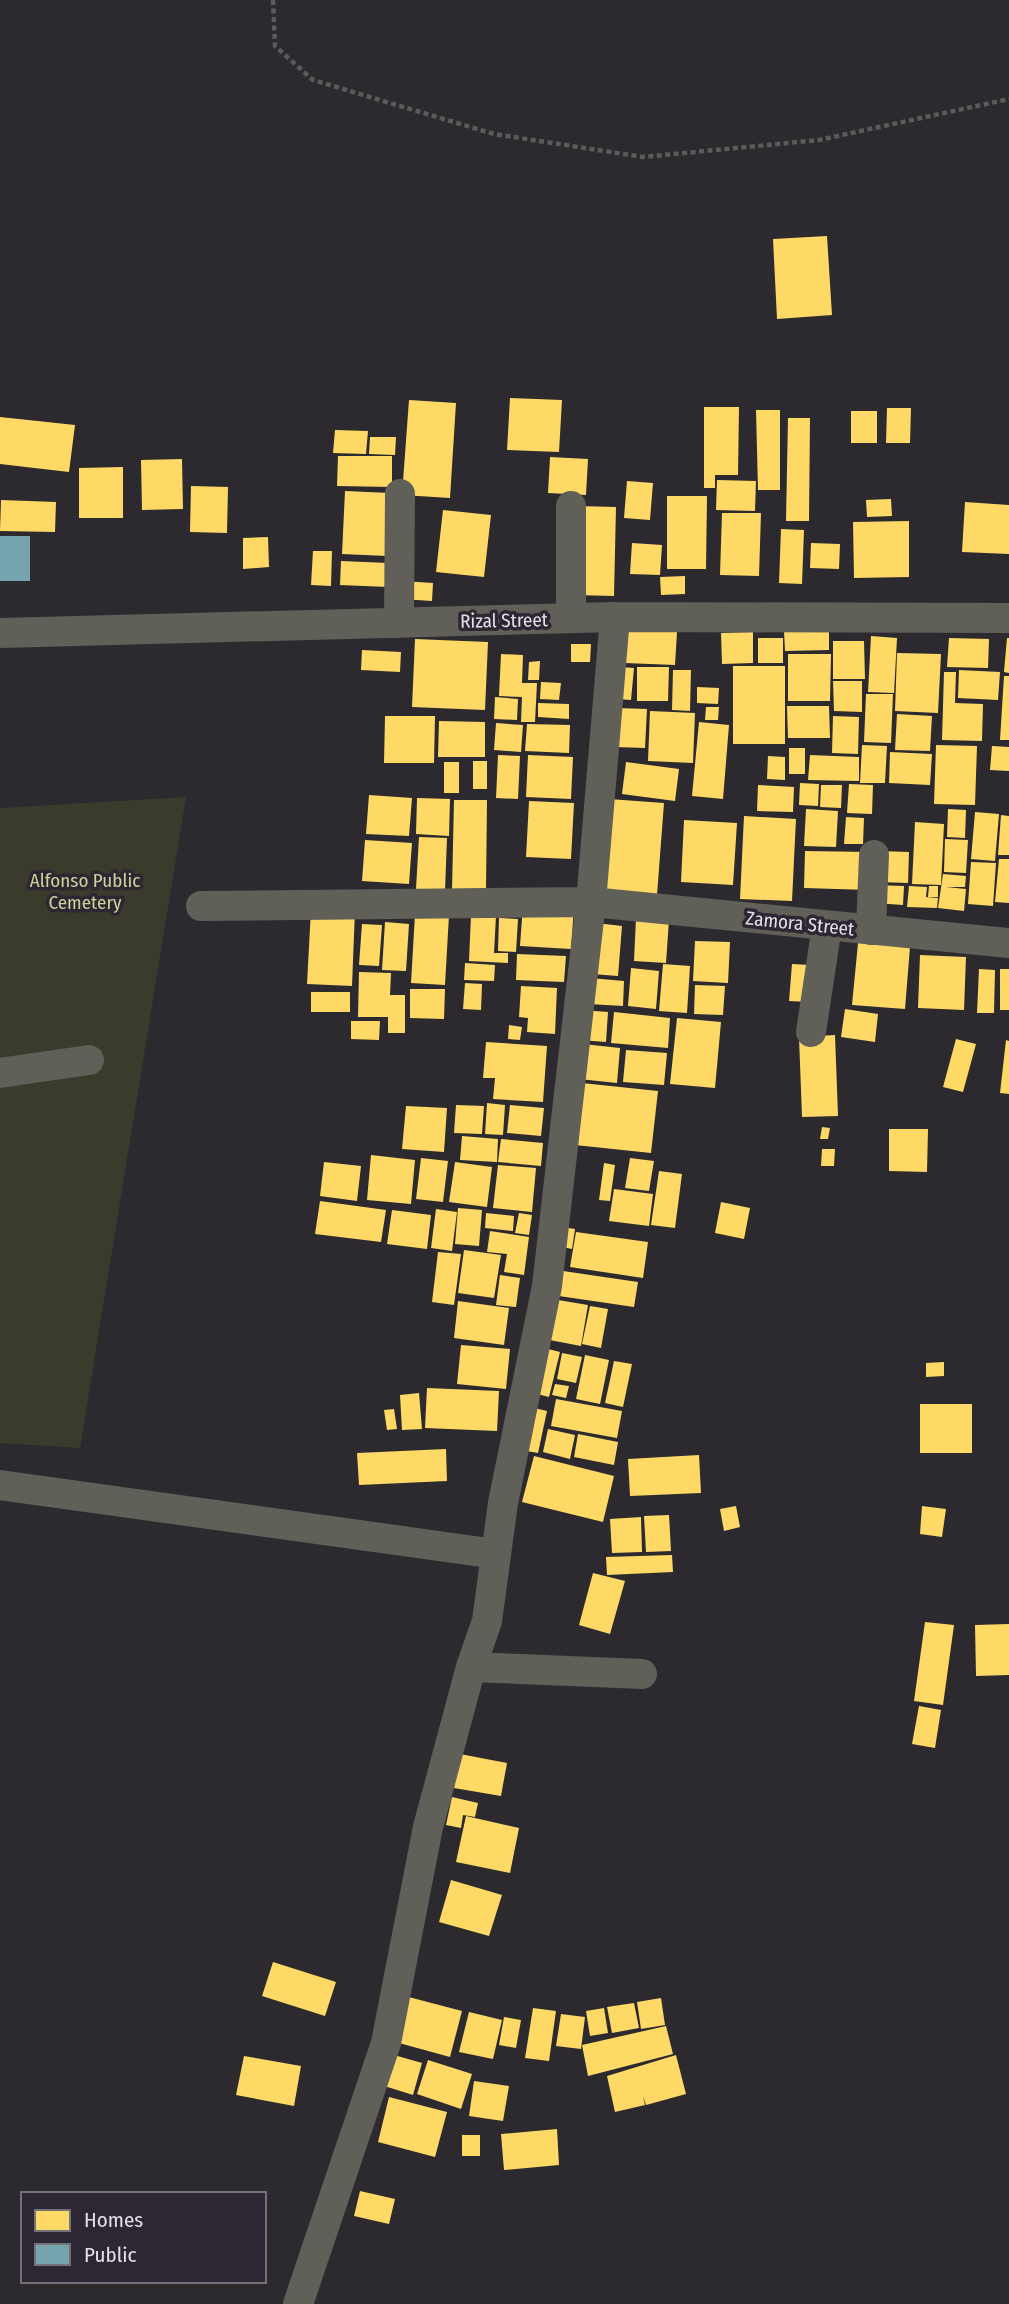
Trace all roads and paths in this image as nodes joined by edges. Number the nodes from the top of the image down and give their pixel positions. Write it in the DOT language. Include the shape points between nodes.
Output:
graph roads {
  1 [pos="272,0"];
  2 [pos="1009,99"];
  3 [pos="400,494"];
  4 [pos="571,506"];
  5 [pos="615,617"];
  6 [pos="571,618"];
  7 [pos="1009,618"];
  8 [pos="400,622"];
  9 [pos="0,632"];
  10 [pos="874,855"];
  11 [pos="592,902"];
  12 [pos="201,906"];
  13 [pos="827,926"];
  14 [pos="871,930"];
  15 [pos="1009,943"];
  16 [pos="811,1032"];
  17 [pos="89,1060"];
  18 [pos="0,1073"];
  19 [pos="0,1485"];
  20 [pos="496,1554"];
  21 [pos="471,1667"];
  22 [pos="642,1674"];
  23 [pos="298,2304"];
  1 -- 2 [label="path" via="275,46 313,80 494,134 643,157 819,140"];
  3 -- 8 [label="street"];
  4 -- 6 [label="street"];
  5 -- 6 [label="street, Rizal Street"];
  5 -- 7 [label="street, Rizal Street"];
  5 -- 11 [label="street"];
  6 -- 8 [label="street, Rizal Street"];
  8 -- 9 [label="street, Rizal Street"];
  10 -- 14 [label="street"];
  11 -- 12 [label="street, Zamora Street"];
  11 -- 13 [label="street, Zamora Street"];
  11 -- 20 [label="street" via="547,1286"];
  13 -- 14 [label="street, Zamora Street"];
  13 -- 16 [label="street"];
  14 -- 15 [label="street, Zamora Street"];
  17 -- 18 [label="street"];
  19 -- 20 [label="street"];
  20 -- 21 [label="street" via="487,1620"];
  21 -- 22 [label="street"];
  21 -- 23 [label="street" via="428,1827 386,2043"];
}
